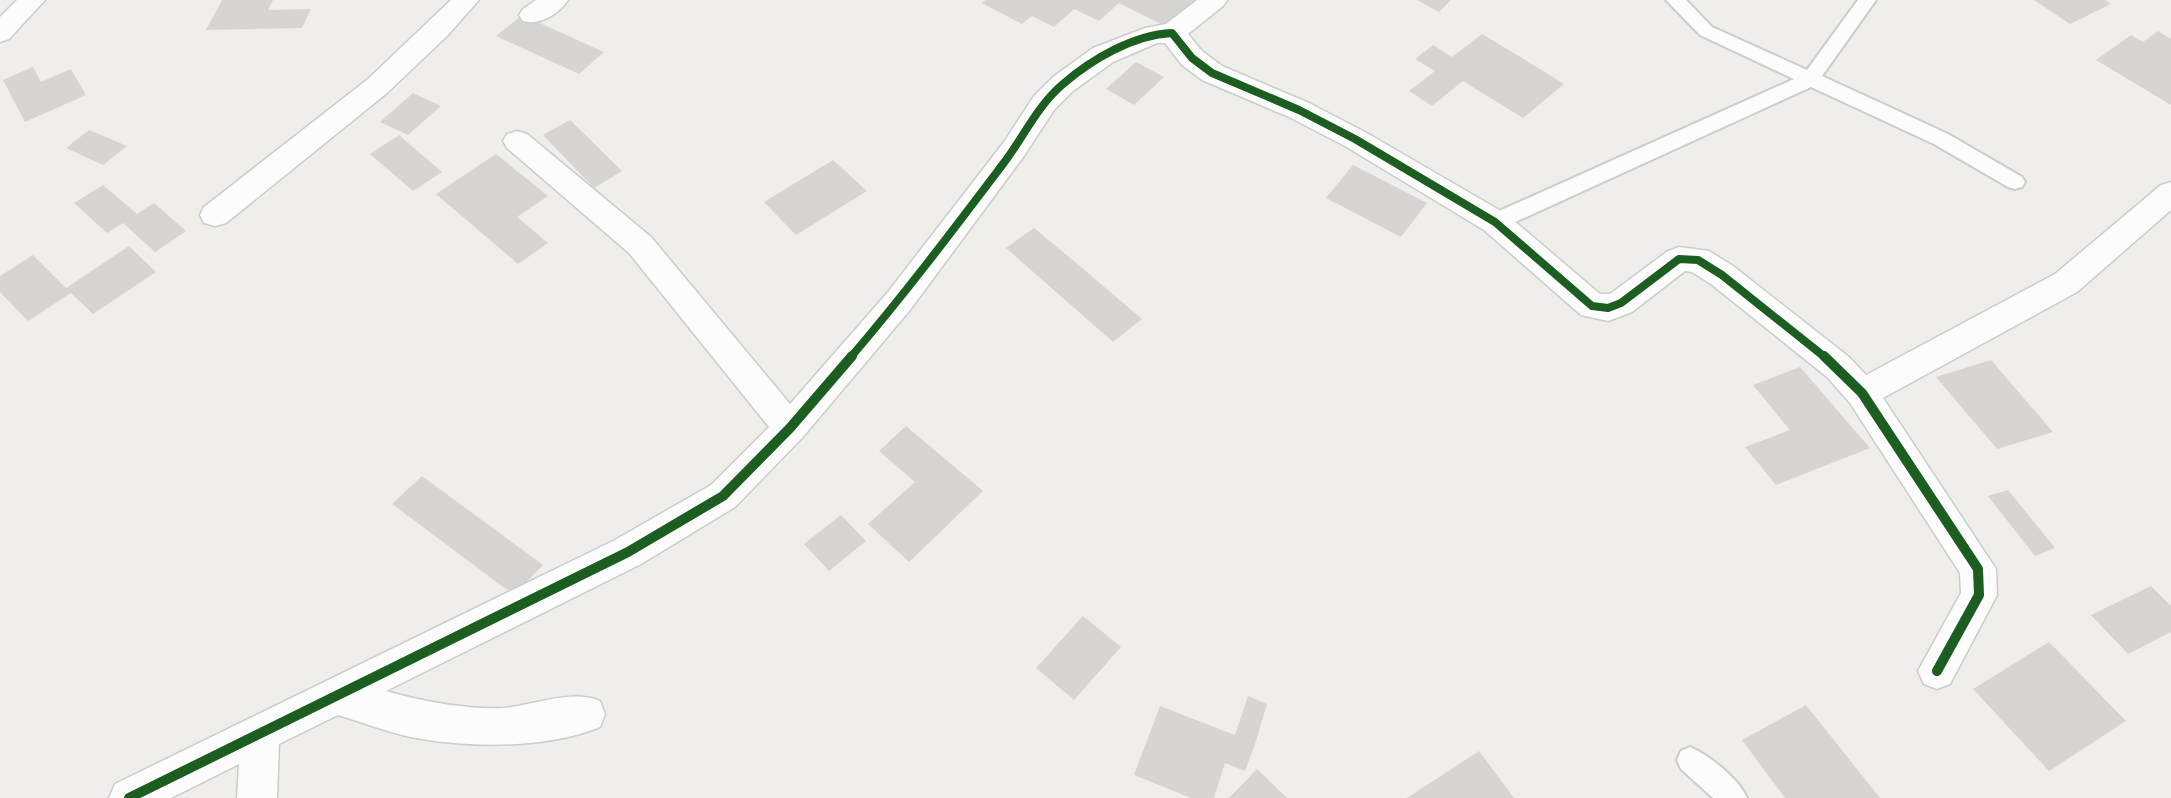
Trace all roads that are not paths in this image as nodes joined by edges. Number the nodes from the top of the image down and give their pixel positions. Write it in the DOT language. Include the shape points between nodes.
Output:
graph roads {
  1 [pos="32,0"];
  2 [pos="466,0"];
  3 [pos="555,0"];
  4 [pos="1214,0"];
  5 [pos="1675,0"];
  6 [pos="1867,0"];
  7 [pos="532,15"];
  8 [pos="0,33"];
  9 [pos="1172,33"];
  10 [pos="1809,80"];
  11 [pos="517,141"];
  12 [pos="2015,182"];
  13 [pos="2171,193"];
  14 [pos="216,215"];
  15 [pos="1495,222"];
  16 [pos="1862,393"];
  17 [pos="790,428"];
  18 [pos="1937,671"];
  19 [pos="338,696"];
  20 [pos="586,714"];
  21 [pos="260,734"];
  22 [pos="1690,760"];
  23 [pos="129,798"];
  24 [pos="257,798"];
  25 [pos="1733,798"];
  1 -- 8 [label="street"];
  2 -- 14 [label="street" via="374,90"];
  3 -- 7 [label="street"];
  4 -- 9 [label="street"];
  5 -- 10 [label="lane" via="1706,31"];
  6 -- 10 [label="lane"];
  9 -- 15 [label="street" via="1192,58 1212,74 1299,110 1355,139"];
  9 -- 17 [label="street" via="1154,34 1103,55 1044,103 899,301"];
  10 -- 12 [label="lane" via="1941,140"];
  10 -- 15 [label="lane"];
  11 -- 17 [label="street" via="640,245"];
  13 -- 16 [label="street" via="2066,283"];
  15 -- 16 [label="street" via="1592,306 1608,308 1621,303 1679,259 1698,260 1838,367"];
  16 -- 18 [label="street" via="1978,569 1979,595"];
  17 -- 19 [label="street" via="723,496 628,552"];
  19 -- 20 [label="street" via="421,720 503,727"];
  19 -- 21 [label="street"];
  21 -- 23 [label="street"];
  21 -- 24 [label="street"];
  22 -- 25 [label="lane"];
}
